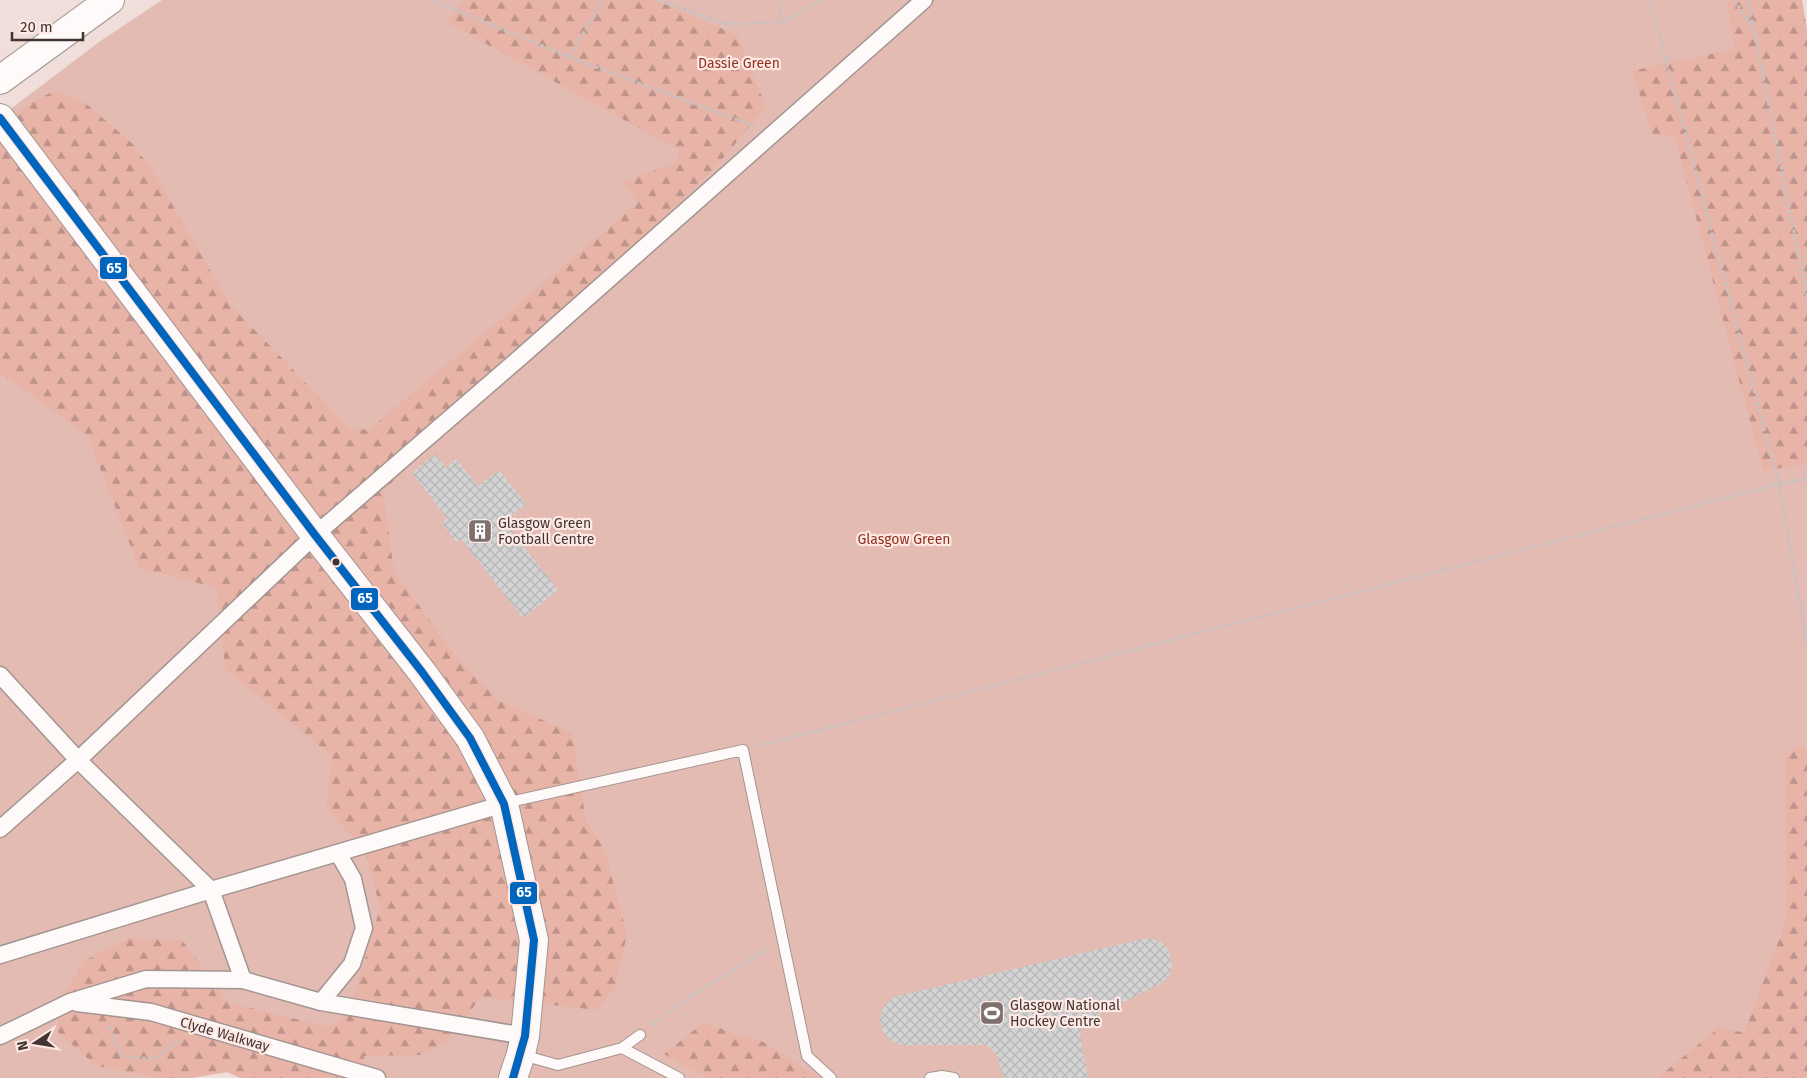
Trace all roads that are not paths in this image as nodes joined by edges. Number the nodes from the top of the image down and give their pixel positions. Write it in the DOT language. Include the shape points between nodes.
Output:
graph roads {
  1 [pos="110,0"];
  2 [pos="924,0"];
  3 [pos="0,80"];
  4 [pos="0,118"];
  5 [pos="316,535"];
  6 [pos="0,675"];
  7 [pos="78,760"];
  8 [pos="504,804"];
  9 [pos="0,829"];
  10 [pos="338,853"];
  11 [pos="211,890"];
  12 [pos="0,956"];
  13 [pos="243,980"];
  14 [pos="70,1002"];
  15 [pos="321,1002"];
  16 [pos="640,1035"];
  17 [pos="0,1036"];
  18 [pos="622,1048"];
  19 [pos="519,1058"];
  20 [pos="377,1078"];
  21 [pos="679,1078"];
  22 [pos="831,1078"];
  23 [pos="930,1078"];
  24 [pos="954,1078"];
  1 -- 3 [label="main road"];
  2 -- 5 [label="street"];
  4 -- 5 [label="main road"];
  5 -- 7 [label="street"];
  5 -- 8 [label="main road" via="470,738"];
  6 -- 7 [label="street"];
  7 -- 9 [label="street"];
  7 -- 11 [label="street"];
  8 -- 10 [label="street"];
  8 -- 19 [label="main road" via="534,940"];
  8 -- 22 [label="lane" via="743,750 807,1056"];
  10 -- 11 [label="street"];
  10 -- 15 [label="street" via="353,879 364,928 352,964"];
  11 -- 12 [label="street"];
  11 -- 13 [label="street"];
  13 -- 14 [label="street" via="146,979"];
  13 -- 15 [label="street"];
  14 -- 17 [label="street"];
  14 -- 20 [label="street, Clyde Walkway" via="151,1012"];
  15 -- 19 [label="street"];
  16 -- 18 [label="lane"];
  18 -- 19 [label="lane" via="558,1065"];
  18 -- 21 [label="lane"];
  23 -- 24 [label="lane"];
}
